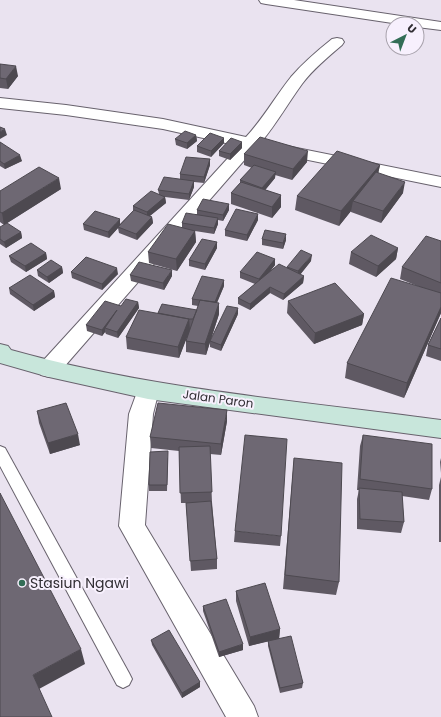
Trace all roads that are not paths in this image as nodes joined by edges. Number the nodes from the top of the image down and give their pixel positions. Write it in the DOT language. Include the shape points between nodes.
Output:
graph roads {
  1 [pos="266,0"];
  2 [pos="441,26"];
  3 [pos="337,42"];
  4 [pos="0,103"];
  5 [pos="249,143"];
  6 [pos="441,182"];
  7 [pos="1,356"];
  8 [pos="49,369"];
  9 [pos="148,390"];
  10 [pos="441,429"];
  11 [pos="0,452"];
  12 [pos="123,679"];
  13 [pos="243,717"];
  1 -- 2 [label="street"];
  3 -- 5 [label="street" via="296,81 264,128"];
  4 -- 5 [label="street" via="163,124"];
  5 -- 6 [label="street"];
  5 -- 8 [label="street"];
  7 -- 8 [label="main road, Jalan Paron"];
  8 -- 9 [label="main road, Jalan Paron"];
  9 -- 10 [label="main road, Jalan Paron"];
  9 -- 13 [label="street" via="141,414 132,526"];
  11 -- 12 [label="lane"];
}
